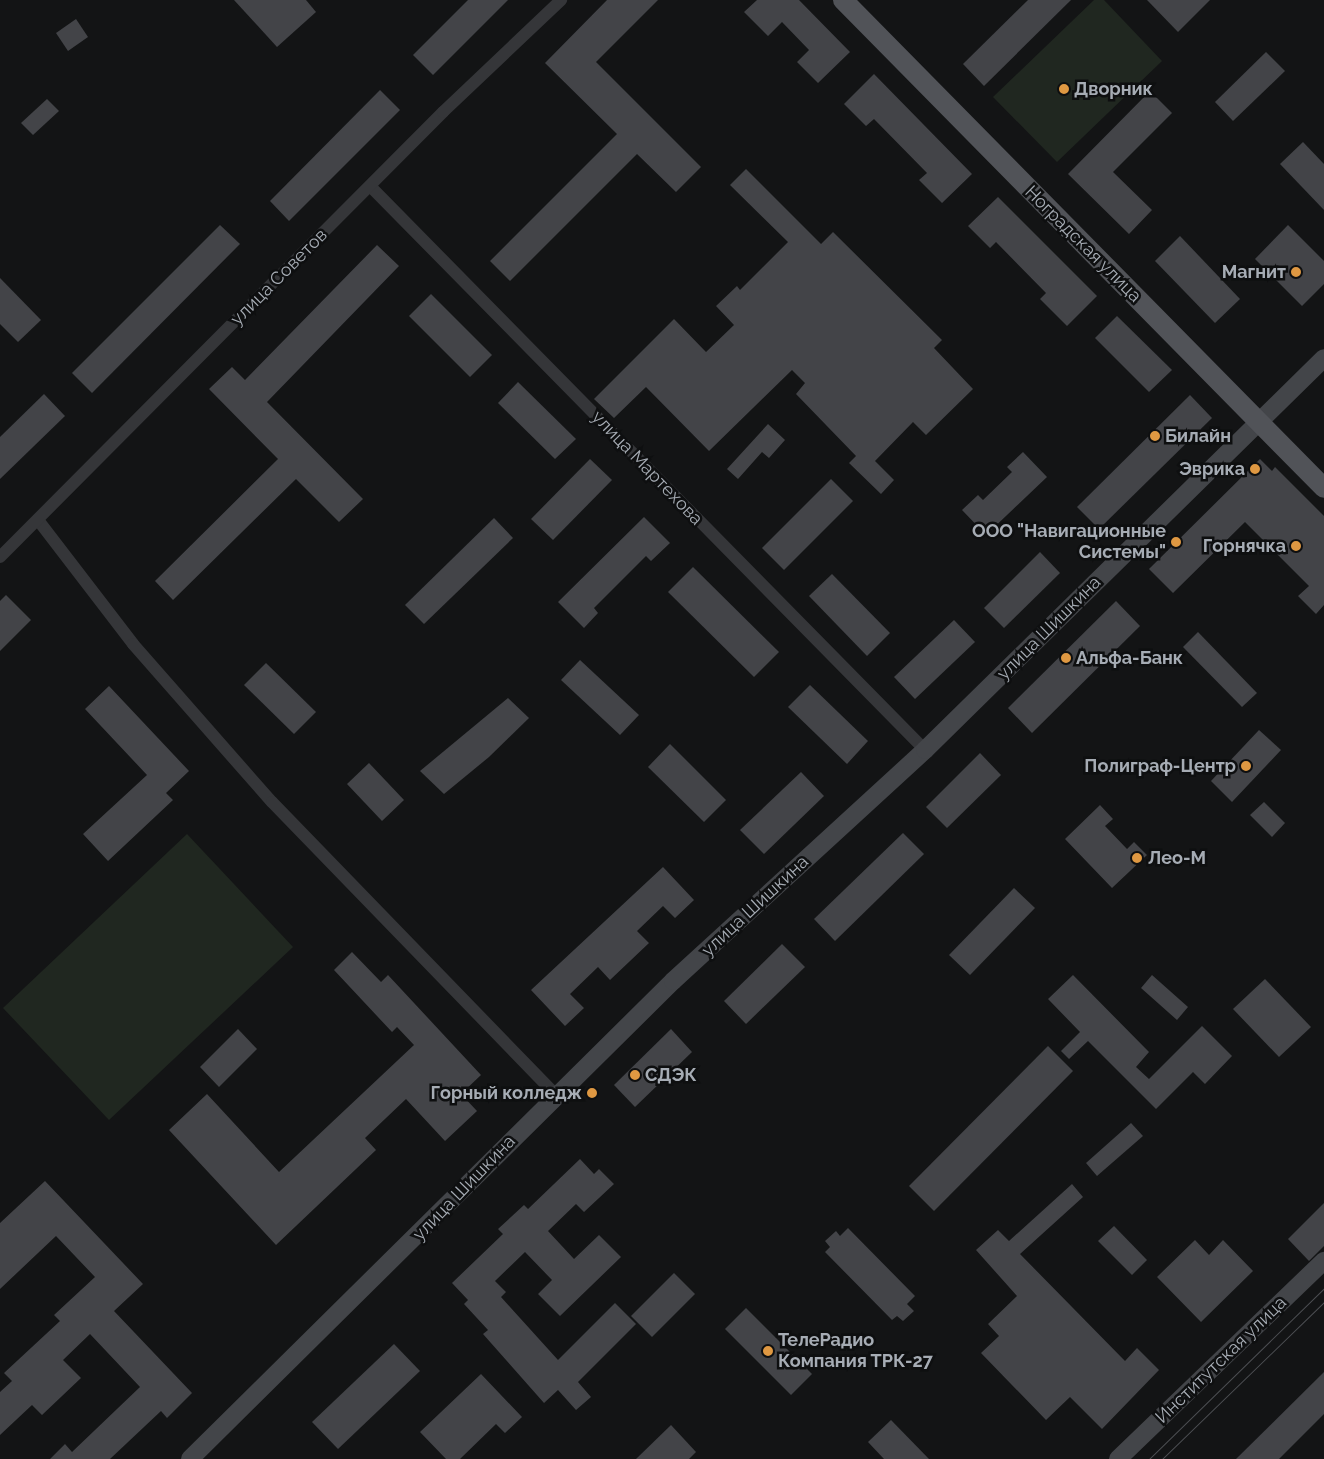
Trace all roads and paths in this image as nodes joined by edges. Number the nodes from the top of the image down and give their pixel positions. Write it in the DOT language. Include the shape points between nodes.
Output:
graph roads {
  1 [pos="561,0"];
  2 [pos="842,0"];
  3 [pos="370,186"];
  4 [pos="1324,358"];
  5 [pos="1258,421"];
  6 [pos="1324,488"];
  7 [pos="38,520"];
  8 [pos="0,557"];
  9 [pos="925,750"];
  10 [pos="556,1095"];
  11 [pos="1324,1261"];
  12 [pos="1126,1456"];
  13 [pos="190,1459"];
  1 -- 3 [label="street, улица Советов"];
  2 -- 5 [label="main road, Ноградская улица"];
  3 -- 7 [label="street, улица Советов"];
  3 -- 9 [label="street, улица Мартехова"];
  4 -- 5 [label="main road, улица Шишкина"];
  5 -- 6 [label="main road, Ноградская улица"];
  5 -- 9 [label="main road, улица Шишкина"];
  7 -- 8 [label="street, улица Советов"];
  7 -- 10 [label="street" via="133,644 272,802"];
  9 -- 10 [label="main road, улица Шишкина" via="673,981"];
  10 -- 13 [label="main road, улица Шишкина"];
  11 -- 12 [label="main road, Институтская улица"];
}
